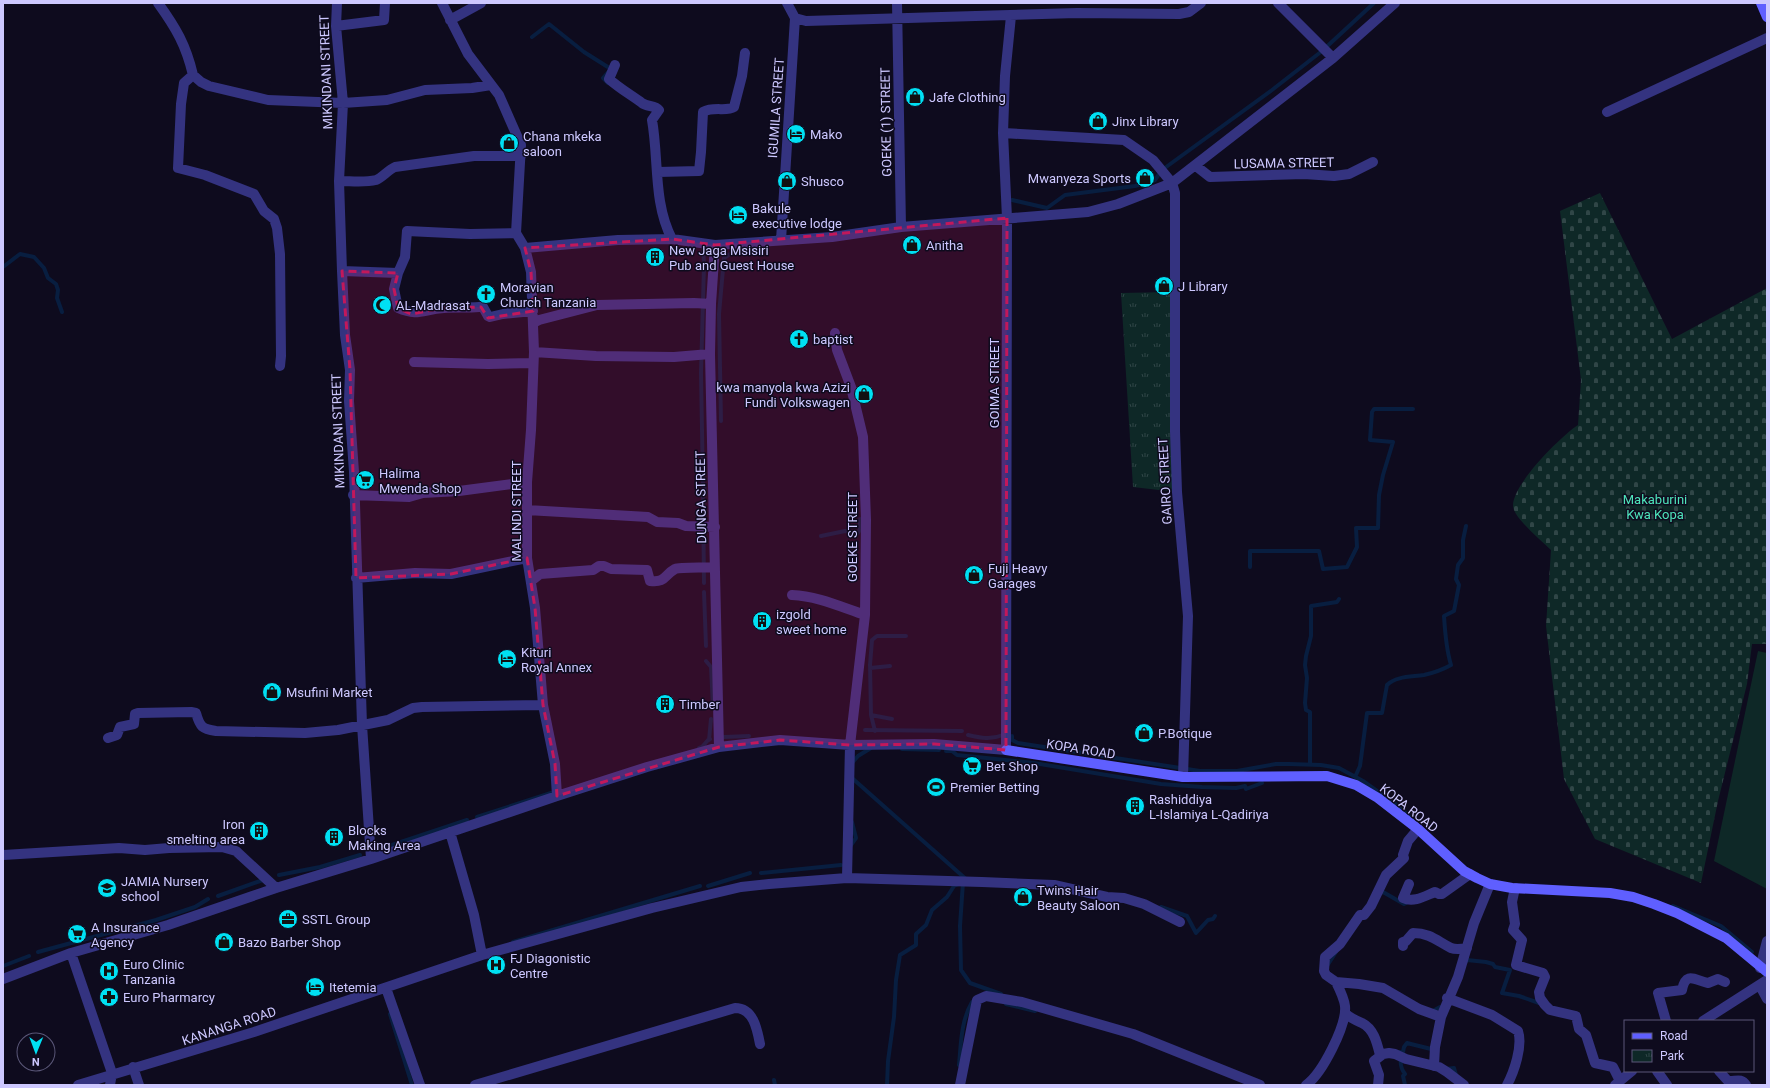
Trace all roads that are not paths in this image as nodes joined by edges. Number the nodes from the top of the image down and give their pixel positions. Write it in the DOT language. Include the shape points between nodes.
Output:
graph roads {
  1 [pos="158,3"];
  2 [pos="337,3"];
  3 [pos="385,3"];
  4 [pos="442,3"];
  5 [pos="481,3"];
  6 [pos="787,3"];
  7 [pos="897,3"];
  8 [pos="1202,3"];
  9 [pos="1278,3"];
  10 [pos="1394,3"];
  11 [pos="1760,3"];
  12 [pos="1011,16"];
  13 [pos="897,17"];
  14 [pos="1767,17"];
  15 [pos="795,18"];
  16 [pos="450,20"];
  17 [pos="336,26"];
  18 [pos="1767,38"];
  19 [pos="745,53"];
  20 [pos="1333,58"];
  21 [pos="615,65"];
  22 [pos="193,75"];
  23 [pos="494,88"];
  24 [pos="343,104"];
  25 [pos="1607,112"];
  26 [pos="1003,134"];
  27 [pos="521,156"];
  28 [pos="1373,162"];
  29 [pos="1196,166"];
  30 [pos="658,172"];
  31 [pos="339,181"];
  32 [pos="1172,183"];
  33 [pos="1007,218"];
  34 [pos="901,227"];
  35 [pos="516,233"];
  36 [pos="672,239"];
  37 [pos="781,240"];
  38 [pos="715,245"];
  39 [pos="525,248"];
  40 [pos="342,271"];
  41 [pos="398,273"];
  42 [pos="711,304"];
  43 [pos="533,311"];
  44 [pos="533,323"];
  45 [pos="835,333"];
  46 [pos="534,352"];
  47 [pos="710,354"];
  48 [pos="414,362"];
  49 [pos="533,363"];
  50 [pos="280,366"];
  51 [pos="527,482"];
  52 [pos="353,495"];
  53 [pos="527,510"];
  54 [pos="715,527"];
  55 [pos="527,558"];
  56 [pos="714,567"];
  57 [pos="356,578"];
  58 [pos="531,581"];
  59 [pos="792,595"];
  60 [pos="865,615"];
  61 [pos="543,705"];
  62 [pos="362,725"];
  63 [pos="108,738"];
  64 [pos="850,745"];
  65 [pos="719,747"];
  66 [pos="1006,750"];
  67 [pos="1183,777"];
  68 [pos="557,796"];
  69 [pos="1418,829"];
  70 [pos="450,832"];
  71 [pos="3,855"];
  72 [pos="371,859"];
  73 [pos="1470,874"];
  74 [pos="847,878"];
  75 [pos="1409,884"];
  76 [pos="1490,884"];
  77 [pos="276,888"];
  78 [pos="1515,888"];
  79 [pos="1180,922"];
  80 [pos="1767,941"];
  81 [pos="1403,946"];
  82 [pos="1467,948"];
  83 [pos="71,953"];
  84 [pos="482,955"];
  85 [pos="1764,970"];
  86 [pos="3,979"];
  87 [pos="1336,982"];
  88 [pos="1725,982"];
  89 [pos="1763,983"];
  90 [pos="386,988"];
  91 [pos="1448,998"];
  92 [pos="1767,999"];
  93 [pos="1345,1013"];
  94 [pos="1441,1017"];
  95 [pos="1666,1020"];
  96 [pos="1705,1020"];
  97 [pos="760,1044"];
  98 [pos="1380,1055"];
  99 [pos="1434,1066"];
  100 [pos="133,1067"];
  101 [pos="1631,1072"];
  102 [pos="1658,1072"];
  103 [pos="1721,1072"];
  104 [pos="112,1073"];
  105 [pos="1617,1083"];
  106 [pos="78,1085"];
  107 [pos="110,1085"];
  108 [pos="139,1085"];
  109 [pos="420,1085"];
  110 [pos="475,1085"];
  111 [pos="960,1085"];
  112 [pos="1260,1085"];
  113 [pos="1306,1085"];
  114 [pos="1378,1085"];
  115 [pos="1464,1085"];
  116 [pos="1507,1085"];
  117 [pos="1667,1085"];
  118 [pos="1746,1085"];
  1 -- 22 [label="street" via="182,40"];
  2 -- 17 [label="street, MIKINDANI STREET"];
  3 -- 17 [label="street" via="384,20"];
  4 -- 16 [label="street"];
  5 -- 16 [label="street"];
  6 -- 15 [label="street"];
  7 -- 13 [label="street, GOEKE (1) STREET"];
  8 -- 12 [label="street" via="1189,12 1179,14 1077,13"];
  9 -- 20 [label="street"];
  10 -- 20 [label="street"];
  11 -- 14 [label="street"];
  12 -- 13 [label="street"];
  12 -- 26 [label="street, GOIMA STREET"];
  13 -- 15 [label="street" via="806,20"];
  13 -- 34 [label="street, GOEKE (1) STREET"];
  15 -- 37 [label="street, IGUMILA STREET"];
  16 -- 23 [label="street" via="468,54"];
  17 -- 24 [label="street, MIKINDANI STREET"];
  18 -- 25 [label="street"];
  19 -- 30 [label="street" via="734,107 708,109 703,112 699,171"];
  20 -- 29 [label="street"];
  21 -- 30 [label="street" via="609,79 642,104 659,110 652,120"];
  22 -- 24 [label="street" via="209,86 262,99"];
  22 -- 50 [label="street" via="184,83 178,168 205,175 254,194 264,211 274,219 280,254"];
  23 -- 24 [label="street" via="430,90 387,100"];
  23 -- 27 [label="street" via="521,145"];
  24 -- 31 [label="street, MIKINDANI STREET"];
  26 -- 32 [label="street" via="1124,140 1153,160"];
  26 -- 33 [label="street, GOIMA STREET"];
  27 -- 31 [label="street" via="449,158 395,167 377,179 363,182"];
  27 -- 35 [label="street"];
  28 -- 29 [label="street, LUSAMA STREET" via="1349,174 1334,176 1304,174 1210,177"];
  29 -- 32 [label="street"];
  30 -- 36 [label="street" via="658,189"];
  31 -- 40 [label="street, MIKINDANI STREET"];
  32 -- 33 [label="street" via="1118,204 1088,212"];
  32 -- 67 [label="street, GAIRO STREET" via="1176,223 1177,492 1188,616"];
  33 -- 34 [label="street"];
  33 -- 66 [label="street, GOIMA STREET"];
  34 -- 37 [label="street" via="832,237"];
  35 -- 39 [label="street, MALINDI STREET"];
  35 -- 41 [label="street" via="407,231 405,257"];
  36 -- 38 [label="street"];
  36 -- 39 [label="street" via="618,240"];
  37 -- 38 [label="street"];
  38 -- 42 [label="street, DUNGA STREET"];
  39 -- 43 [label="street, MALINDI STREET" via="531,272"];
  40 -- 41 [label="street"];
  40 -- 52 [label="street, MIKINDANI STREET" via="345,336 350,370"];
  41 -- 43 [label="street" via="394,289 398,308 411,314 442,308 479,307 483,307 490,317"];
  42 -- 44 [label="street" via="597,305"];
  42 -- 47 [label="street, DUNGA STREET"];
  43 -- 44 [label="street, MALINDI STREET"];
  44 -- 46 [label="street, MALINDI STREET"];
  45 -- 60 [label="street, GOEKE STREET" via="837,350 851,387 864,437"];
  46 -- 47 [label="street" via="674,357"];
  46 -- 49 [label="street, MALINDI STREET"];
  47 -- 54 [label="street, DUNGA STREET"];
  48 -- 49 [label="street"];
  49 -- 51 [label="street, MALINDI STREET"];
  51 -- 52 [label="street" via="422,493 409,497"];
  51 -- 53 [label="street, MALINDI STREET"];
  52 -- 57 [label="street, MIKINDANI STREET"];
  53 -- 54 [label="street" via="648,517 657,522"];
  53 -- 55 [label="street, MALINDI STREET"];
  54 -- 56 [label="street, DUNGA STREET"];
  55 -- 57 [label="street" via="451,574 415,573"];
  55 -- 58 [label="street, MALINDI STREET"];
  56 -- 58 [label="street" via="676,569 662,581 650,581 647,570 599,566 593,570 540,574"];
  56 -- 65 [label="street, DUNGA STREET"];
  57 -- 62 [label="street, MIKINDANI STREET"];
  58 -- 61 [label="street, MALINDI STREET"];
  59 -- 60 [label="street" via="822,600"];
  60 -- 64 [label="street, GOEKE STREET"];
  61 -- 62 [label="street" via="422,707 413,708 388,720"];
  61 -- 68 [label="street, MALINDI STREET" via="555,764"];
  62 -- 63 [label="street" via="305,733 223,731 205,729 198,723 196,713 138,713 135,714 134,724 120,726 117,735"];
  62 -- 72 [label="street, MIKINDANI STREET"];
  64 -- 65 [label="street" via="780,740"];
  64 -- 66 [label="street" via="934,744"];
  64 -- 74 [label="street, GOEKE STREET"];
  65 -- 68 [label="street"];
  66 -- 67 [label="street, KOPA ROAD"];
  67 -- 69 [label="street, KOPA ROAD" via="1327,776 1356,785"];
  68 -- 70 [label="street"];
  69 -- 73 [label="street, KOPA ROAD"];
  69 -- 87 [label="street" via="1408,841 1404,858 1386,875 1369,909 1364,915 1360,915 1340,944 1325,958 1324,972"];
  70 -- 72 [label="street"];
  70 -- 84 [label="street" via="474,915"];
  71 -- 77 [label="street" via="119,848 145,850 222,847 236,851"];
  72 -- 77 [label="street"];
  73 -- 75 [label="street" via="1442,894 1435,892 1418,899 1403,898"];
  73 -- 76 [label="street, KOPA ROAD"];
  74 -- 79 [label="street, KANANGA ROAD" via="1054,886 1131,900"];
  74 -- 84 [label="street, KANANGA ROAD" via="742,887 652,908"];
  76 -- 78 [label="street, KOPA ROAD"];
  76 -- 82 [label="street"];
  77 -- 83 [label="street"];
  78 -- 85 [label="street, KOPA ROAD" via="1633,897 1678,913 1726,938"];
  78 -- 105 [label="street" via="1512,902 1515,924 1513,930 1522,940 1516,965 1543,972 1545,977 1539,989 1540,998 1550,1010 1576,1016 1579,1029 1586,1035 1595,1063 1613,1067"];
  80 -- 85 [label="street"];
  81 -- 82 [label="street" via="1403,942 1413,933 1417,933 1428,934 1451,948"];
  82 -- 91 [label="street"];
  83 -- 86 [label="street"];
  83 -- 104 [label="street"];
  84 -- 90 [label="street, KANANGA ROAD"];
  87 -- 93 [label="street" via="1344,1000"];
  87 -- 94 [label="street" via="1383,988 1419,1009"];
  88 -- 95 [label="street" via="1718,979 1708,983 1692,978 1685,981 1682,990 1658,993"];
  89 -- 92 [label="street"];
  89 -- 96 [label="street"];
  90 -- 100 [label="street, KANANGA ROAD" via="254,1032"];
  90 -- 109 [label="street"];
  91 -- 94 [label="street"];
  91 -- 116 [label="street" via="1492,1015 1518,1031 1516,1065"];
  93 -- 98 [label="street" via="1363,1023 1375,1036"];
  93 -- 113 [label="street" via="1328,1056"];
  94 -- 99 [label="street"];
  97 -- 110 [label="street" via="758,1031 749,1012 743,1008 735,1008"];
  98 -- 99 [label="street" via="1389,1053"];
  98 -- 114 [label="street" via="1374,1062 1379,1075"];
  99 -- 115 [label="street"];
  100 -- 104 [label="street, KANANGA ROAD"];
  100 -- 108 [label="street"];
  101 -- 105 [label="street"];
  102 -- 117 [label="street"];
  103 -- 118 [label="street" via="1728,1081 1739,1080"];
  104 -- 106 [label="street, KANANGA ROAD"];
  104 -- 107 [label="street"];
  111 -- 112 [label="street" via="977,1000 986,996 1022,1002 1133,1034"];
}
